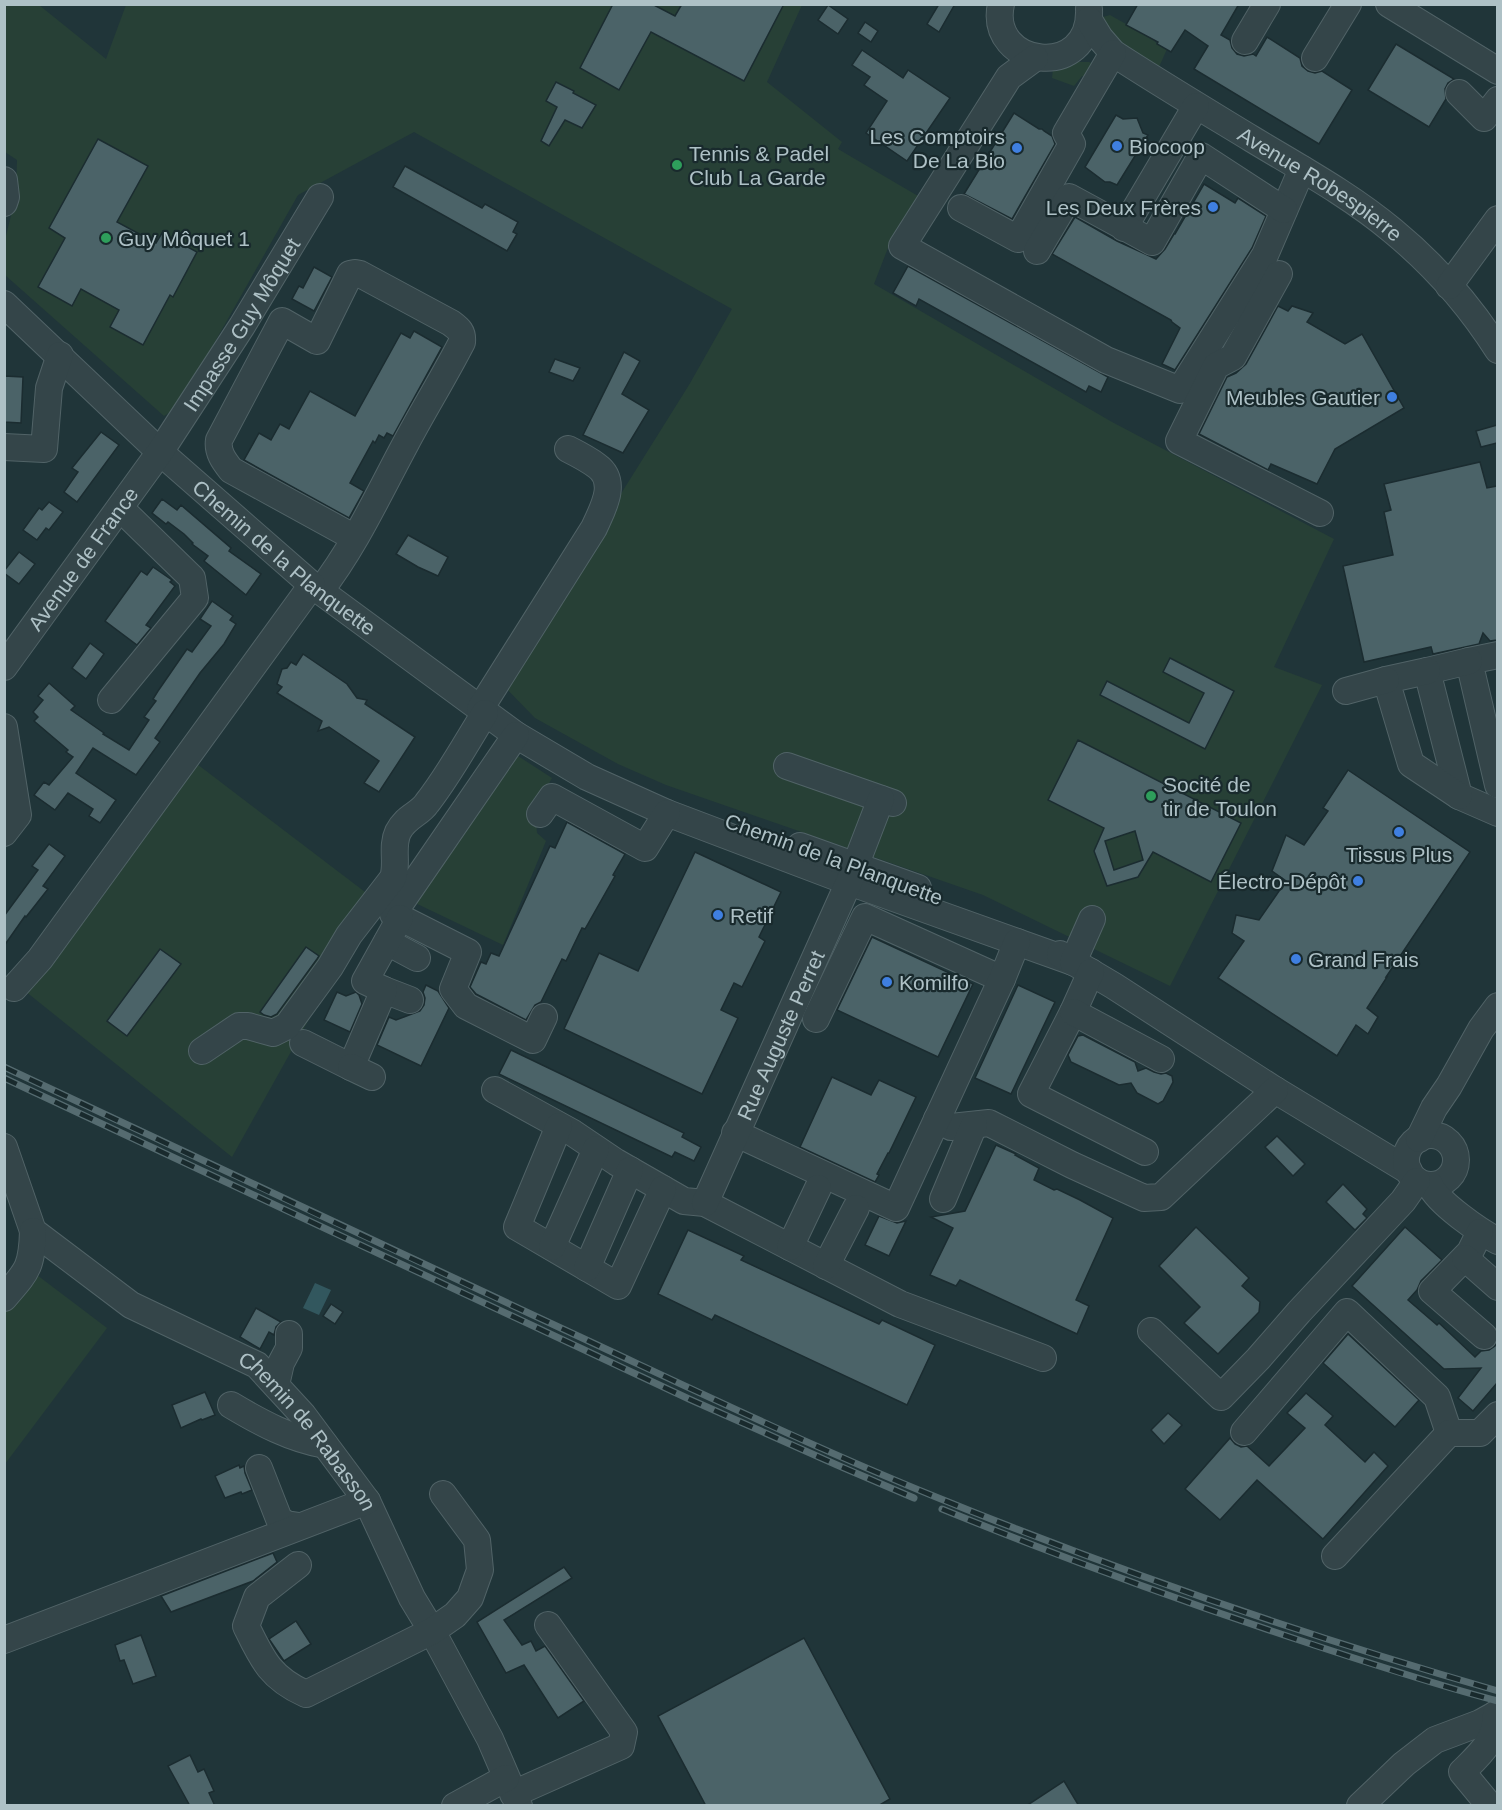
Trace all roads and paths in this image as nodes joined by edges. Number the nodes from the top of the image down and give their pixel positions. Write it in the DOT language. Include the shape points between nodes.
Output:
graph roads {
  1 [pos="1001,4"];
  2 [pos="1267,4"];
  3 [pos="1348,4"];
  4 [pos="1389,4"];
  5 [pos="1089,12"];
  6 [pos="1245,41"];
  7 [pos="1012,44"];
  8 [pos="1069,52"];
  9 [pos="1113,53"];
  10 [pos="1035,58"];
  11 [pos="1315,58"];
  12 [pos="1497,71"];
  13 [pos="1009,77"];
  14 [pos="1459,93"];
  15 [pos="1497,100"];
  16 [pos="1196,106"];
  17 [pos="1302,169"];
  18 [pos="4,180"];
  19 [pos="320,197"];
  20 [pos="4,203"];
  21 [pos="961,208"];
  22 [pos="1284,210"];
  23 [pos="1497,223"];
  24 [pos="1124,228"];
  25 [pos="1037,251"];
  26 [pos="1279,274"];
  27 [pos="1449,286"];
  28 [pos="5,304"];
  29 [pos="1497,350"];
  30 [pos="60,355"];
  31 [pos="4,447"];
  32 [pos="568,449"];
  33 [pos="160,452"];
  34 [pos="120,508"];
  35 [pos="1320,513"];
  36 [pos="355,538"];
  37 [pos="316,588"];
  38 [pos="1497,655"];
  39 [pos="1469,661"];
  40 [pos="4,667"];
  41 [pos="1427,671"];
  42 [pos="1386,680"];
  43 [pos="1346,691"];
  44 [pos="111,700"];
  45 [pos="483,711"];
  46 [pos="4,728"];
  47 [pos="516,735"];
  48 [pos="787,766"];
  49 [pos="587,777"];
  50 [pos="1497,784"];
  51 [pos="1459,796"];
  52 [pos="667,813"];
  53 [pos="1497,813"];
  54 [pos="540,814"];
  55 [pos="4,833"];
  56 [pos="852,874"];
  57 [pos="400,918"];
  58 [pos="1092,918"];
  59 [pos="387,942"];
  60 [pos="1017,942"];
  61 [pos="417,958"];
  62 [pos="1082,967"];
  63 [pos="1002,979"];
  64 [pos="14,988"];
  65 [pos="384,990"];
  66 [pos="410,1000"];
  67 [pos="1496,1009"];
  68 [pos="1073,1012"];
  69 [pos="544,1017"];
  70 [pos="816,1019"];
  71 [pos="303,1043"];
  72 [pos="202,1051"];
  73 [pos="1161,1059"];
  74 [pos="1449,1086"];
  75 [pos="495,1090"];
  76 [pos="1275,1090"];
  77 [pos="937,1119"];
  78 [pos="974,1125"];
  79 [pos="559,1126"];
  80 [pos="1343,1131"];
  81 [pos="735,1133"];
  82 [pos="1417,1140"];
  83 [pos="4,1147"];
  84 [pos="597,1149"];
  85 [pos="1145,1152"];
  86 [pos="630,1170"];
  87 [pos="1432,1172"];
  88 [pos="818,1188"];
  89 [pos="663,1189"];
  90 [pos="943,1199"];
  91 [pos="705,1203"];
  92 [pos="856,1208"];
  93 [pos="33,1231"];
  94 [pos="1492,1236"];
  95 [pos="552,1247"];
  96 [pos="790,1247"];
  97 [pos="1464,1258"];
  98 [pos="826,1266"];
  99 [pos="587,1268"];
  100 [pos="1497,1287"];
  101 [pos="4,1298"];
  102 [pos="1151,1331"];
  103 [pos="289,1334"];
  104 [pos="1484,1336"];
  105 [pos="1043,1358"];
  106 [pos="276,1385"];
  107 [pos="231,1405"];
  108 [pos="1489,1424"];
  109 [pos="1244,1432"];
  110 [pos="1449,1433"];
  111 [pos="325,1445"];
  112 [pos="259,1468"];
  113 [pos="442,1494"];
  114 [pos="367,1501"];
  115 [pos="299,1526"];
  116 [pos="1335,1556"];
  117 [pos="298,1565"];
  118 [pos="548,1625"];
  119 [pos="432,1631"];
  120 [pos="4,1640"];
  121 [pos="1497,1713"];
  122 [pos="513,1793"];
  123 [pos="455,1806"];
  124 [pos="1360,1806"];
  125 [pos="1490,1806"];
  1 -- 7 [label="street" via="1001,23"];
  2 -- 6 [label="street"];
  3 -- 11 [label="street"];
  4 -- 12 [label="street"];
  5 -- 8 [label="street" via="1083,38"];
  5 -- 9 [label="street, Avenue Robespierre" via="1100,38"];
  7 -- 10 [label="street"];
  7 -- 13 [label="street"];
  8 -- 9 [label="street, Avenue Robespierre"];
  8 -- 10 [label="street, Avenue Robespierre" via="1053,58"];
  9 -- 16 [label="street, Avenue Robespierre"];
  9 -- 21 [label="street" via="1066,133 1072,144 1018,239"];
  10 -- 13 [label="street"];
  13 -- 22 [label="street" via="902,246 1106,360 1180,390 1265,255"];
  14 -- 15 [label="street" via="1484,118"];
  16 -- 17 [label="street, Avenue Robespierre"];
  16 -- 24 [label="street"];
  17 -- 22 [label="street"];
  17 -- 27 [label="street, Avenue Robespierre" via="1393,231"];
  18 -- 20 [label="street"];
  19 -- 33 [label="street, Impasse Guy Môquet"];
  22 -- 24 [label="street" via="1201,156 1152,243"];
  23 -- 27 [label="street"];
  24 -- 25 [label="street" via="1069,197"];
  26 -- 35 [label="street" via="1233,357 1216,366 1179,441"];
  27 -- 29 [label="street, Avenue Robespierre"];
  28 -- 30 [label="street, Chemin de la Planquette"];
  30 -- 31 [label="street" via="50,388 44,449"];
  30 -- 33 [label="street, Chemin de la Planquette"];
  32 -- 45 [label="street" via="600,467 608,484 607,500"];
  33 -- 34 [label="street, Avenue de France"];
  33 -- 37 [label="street, Chemin de la Planquette"];
  34 -- 40 [label="street, Avenue de France"];
  34 -- 44 [label="street" via="192,578 195,598"];
  36 -- 36 [label="street" via="463,335 451,323 355,273 350,274 317,341 282,321 218,446 231,470"];
  36 -- 37 [label="street" via="339,567"];
  37 -- 45 [label="street, Chemin de la Planquette"];
  37 -- 64 [label="street" via="40,959"];
  38 -- 39 [label="street"];
  39 -- 41 [label="street"];
  39 -- 50 [label="street"];
  41 -- 42 [label="street"];
  41 -- 51 [label="street"];
  42 -- 43 [label="street"];
  42 -- 51 [label="street" via="1411,764"];
  45 -- 47 [label="street, Chemin de la Planquette"];
  45 -- 72 [label="street" via="426,806 399,830 393,878 287,1026 273,1033 238,1026"];
  46 -- 55 [label="street" via="18,815"];
  47 -- 49 [label="street, Chemin de la Planquette"];
  47 -- 57 [label="street" via="393,914"];
  48 -- 56 [label="street, Rue Auguste Perret" via="887,801"];
  49 -- 52 [label="street, Chemin de la Planquette"];
  49 -- 56 [label="street, Chemin de la Planquette" via="722,818"];
  51 -- 53 [label="street"];
  52 -- 54 [label="street" via="645,848 552,797"];
  52 -- 56 [label="street, Chemin de la Planquette"];
  56 -- 60 [label="street, Chemin de la Planquette"];
  56 -- 62 [label="street, Chemin de la Planquette" via="976,911 1047,945"];
  56 -- 81 [label="street, Rue Auguste Perret"];
  57 -- 59 [label="street"];
  57 -- 69 [label="street" via="468,952 453,989 466,1006 533,1040"];
  58 -- 62 [label="street"];
  59 -- 61 [label="street"];
  59 -- 65 [label="street" via="365,981"];
  60 -- 62 [label="street, Chemin de la Planquette"];
  60 -- 63 [label="street"];
  62 -- 68 [label="street"];
  62 -- 76 [label="street, Chemin de la Planquette"];
  63 -- 70 [label="street" via="865,917"];
  63 -- 77 [label="street"];
  65 -- 66 [label="street"];
  65 -- 71 [label="street" via="362,1072"];
  67 -- 74 [label="street"];
  68 -- 73 [label="street"];
  68 -- 85 [label="street" via="1031,1094"];
  74 -- 82 [label="street"];
  74 -- 87 [label="street" via="1447,1126"];
  75 -- 79 [label="street"];
  76 -- 78 [label="street" via="1161,1197 1144,1198 989,1123"];
  76 -- 80 [label="street, Chemin de la Planquette"];
  77 -- 78 [label="street" via="951,1127"];
  77 -- 81 [label="street" via="896,1208"];
  78 -- 90 [label="street"];
  79 -- 84 [label="street"];
  79 -- 95 [label="street" via="517,1227"];
  80 -- 82 [label="street, Chemin de la Planquette"];
  80 -- 87 [label="street, Chemin de la Planquette"];
  81 -- 91 [label="street, Rue Auguste Perret"];
  82 -- 87 [label="street" via="1406,1159"];
  82 -- 87 [label="street, Chemin de la Planquette" via="1435,1136 1450,1144"];
  83 -- 93 [label="street"];
  84 -- 86 [label="street"];
  84 -- 95 [label="street"];
  86 -- 89 [label="street"];
  86 -- 99 [label="street"];
  87 -- 94 [label="street" via="1461,1193"];
  87 -- 102 [label="street" via="1221,1397"];
  88 -- 96 [label="street"];
  89 -- 91 [label="street" via="684,1201"];
  89 -- 99 [label="street" via="618,1286"];
  91 -- 96 [label="street"];
  92 -- 98 [label="street"];
  93 -- 101 [label="street" via="32,1258 26,1272"];
  93 -- 106 [label="street, Chemin de Rabasson" via="130,1305 257,1365"];
  94 -- 97 [label="street"];
  95 -- 99 [label="street"];
  96 -- 98 [label="street"];
  97 -- 100 [label="street"];
  97 -- 104 [label="street" via="1432,1292"];
  98 -- 105 [label="street" via="900,1304"];
  103 -- 106 [label="street" via="289,1348"];
  106 -- 111 [label="street, Chemin de Rabasson"];
  107 -- 111 [label="street" via="262,1424"];
  108 -- 110 [label="street"];
  109 -- 110 [label="street" via="1347,1312 1437,1397"];
  110 -- 116 [label="street"];
  111 -- 114 [label="street, Chemin de Rabasson"];
  112 -- 115 [label="street" via="279,1519"];
  113 -- 119 [label="street" via="477,1540 480,1570 470,1598 455,1615"];
  114 -- 115 [label="street"];
  114 -- 119 [label="street, Chemin de Rabasson" via="412,1598"];
  115 -- 120 [label="street" via="118,1605"];
  117 -- 119 [label="street" via="256,1597 246,1626 262,1660 290,1687 306,1694"];
  118 -- 122 [label="street" via="624,1732 621,1746"];
  119 -- 122 [label="street, Chemin de Rabasson" via="490,1739"];
  121 -- 124 [label="street" via="1435,1740"];
  121 -- 125 [label="street" via="1496,1728 1484,1749 1462,1772"];
  122 -- 123 [label="street"];
}
